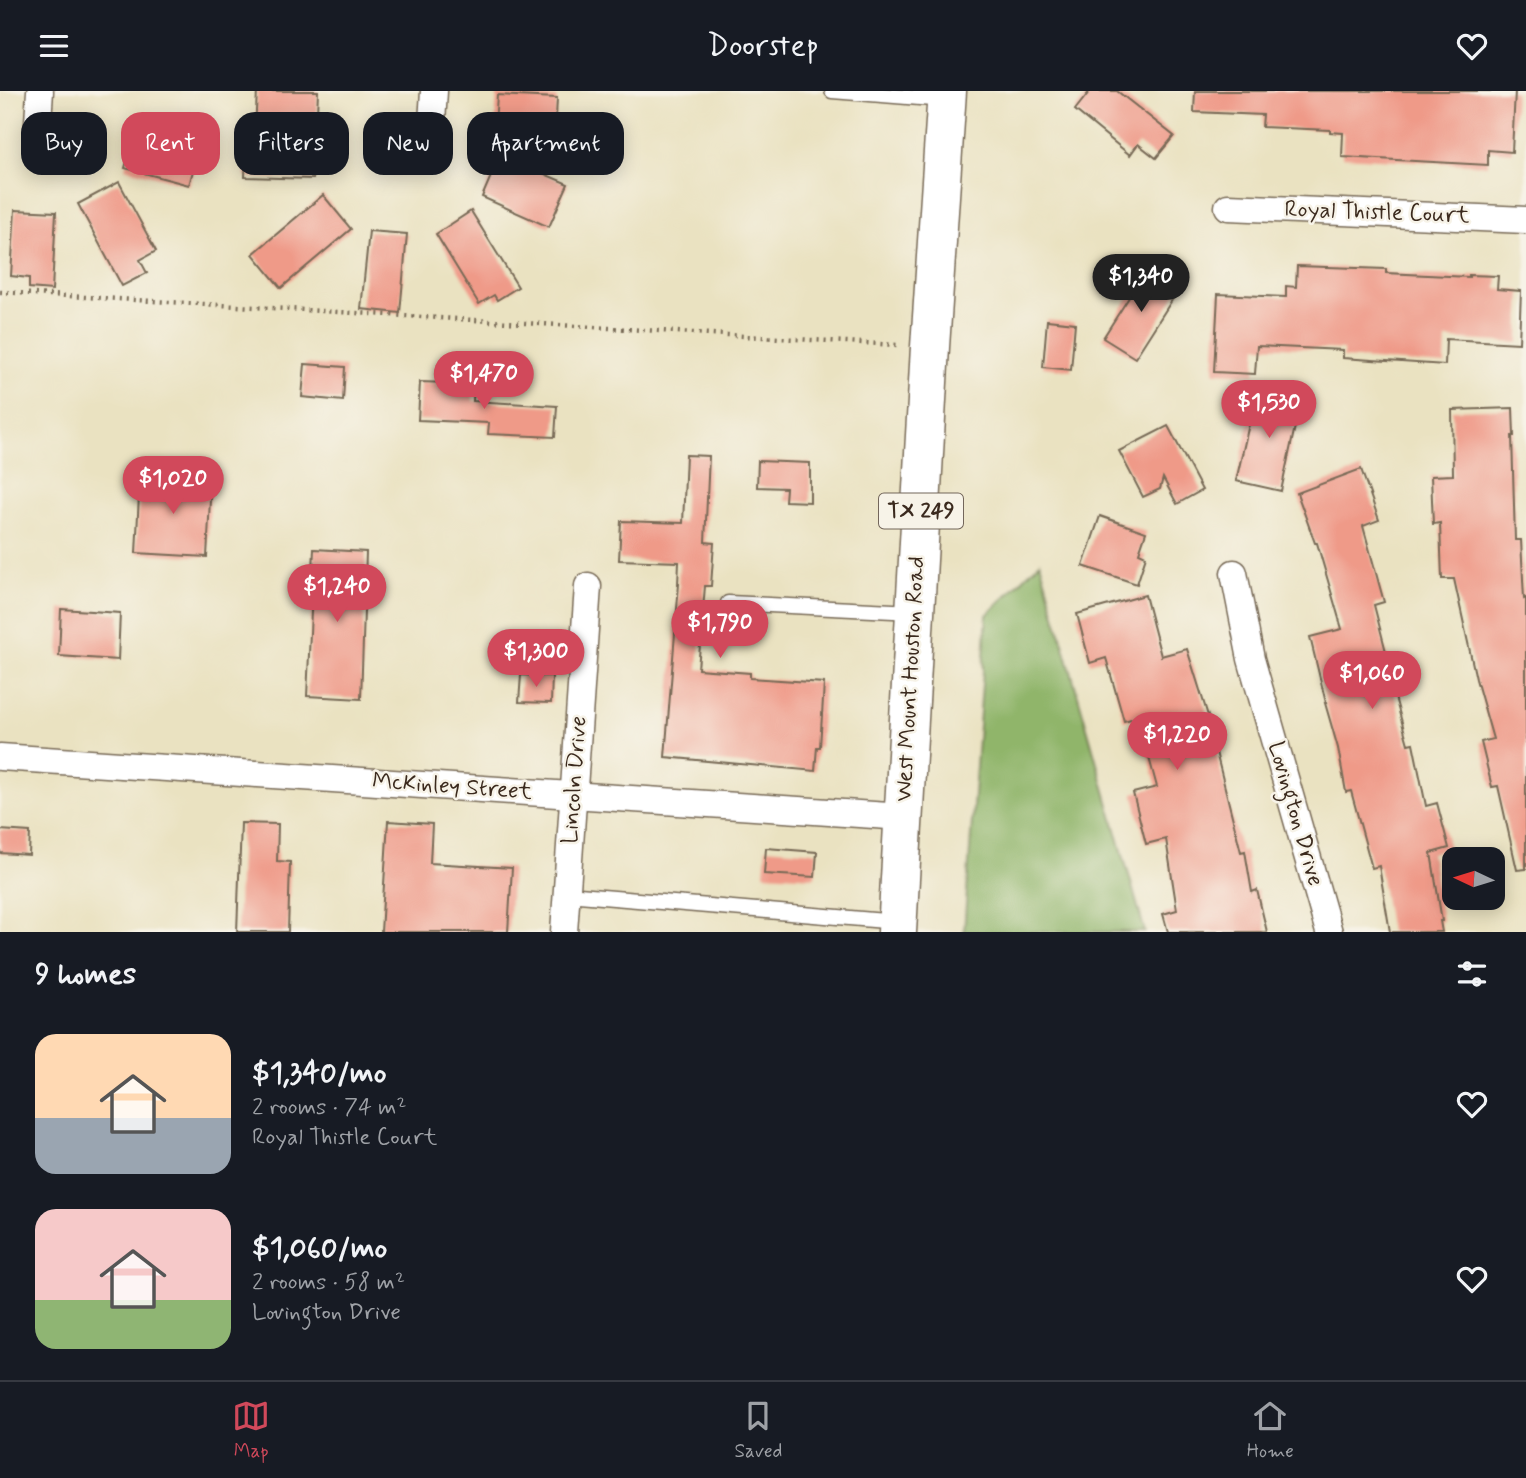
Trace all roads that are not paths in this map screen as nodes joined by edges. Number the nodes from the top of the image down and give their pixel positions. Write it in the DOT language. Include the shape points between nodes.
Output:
graph roads {
  1 [pos="40,91"];
  2 [pos="434,91"];
  3 [pos="832,91"];
  4 [pos="946,95"];
  5 [pos="39,112"];
  6 [pos="433,112"];
  7 [pos="1228,207"];
  8 [pos="1526,220"];
  9 [pos="1234,573"];
  10 [pos="589,586"];
  11 [pos="728,603"];
  12 [pos="915,612"];
  13 [pos="0,757"];
  14 [pos="574,795"];
  15 [pos="904,817"];
  16 [pos="567,894"];
  17 [pos="897,927"];
  18 [pos="564,932"];
  19 [pos="1329,932"];
  1 -- 5 [label="street"];
  2 -- 6 [label="street"];
  3 -- 4 [label="lane"];
  4 -- 12 [label="main road, West Mount Houston Road / TX 249"];
  7 -- 8 [label="street, Royal Thistle Court"];
  9 -- 19 [label="street, Lovington Drive" via="1251,659"];
  10 -- 14 [label="street, Lincoln Drive"];
  11 -- 12 [label="lane"];
  12 -- 15 [label="main road, West Mount Houston Road / TX 249"];
  13 -- 14 [label="street, McKinley Street"];
  14 -- 15 [label="street, McKinley Street"];
  14 -- 16 [label="street, Lincoln Drive"];
  15 -- 17 [label="main road, West Mount Houston Road / TX 249"];
  16 -- 17 [label="lane"];
  16 -- 18 [label="street, Lincoln Drive"];
}
